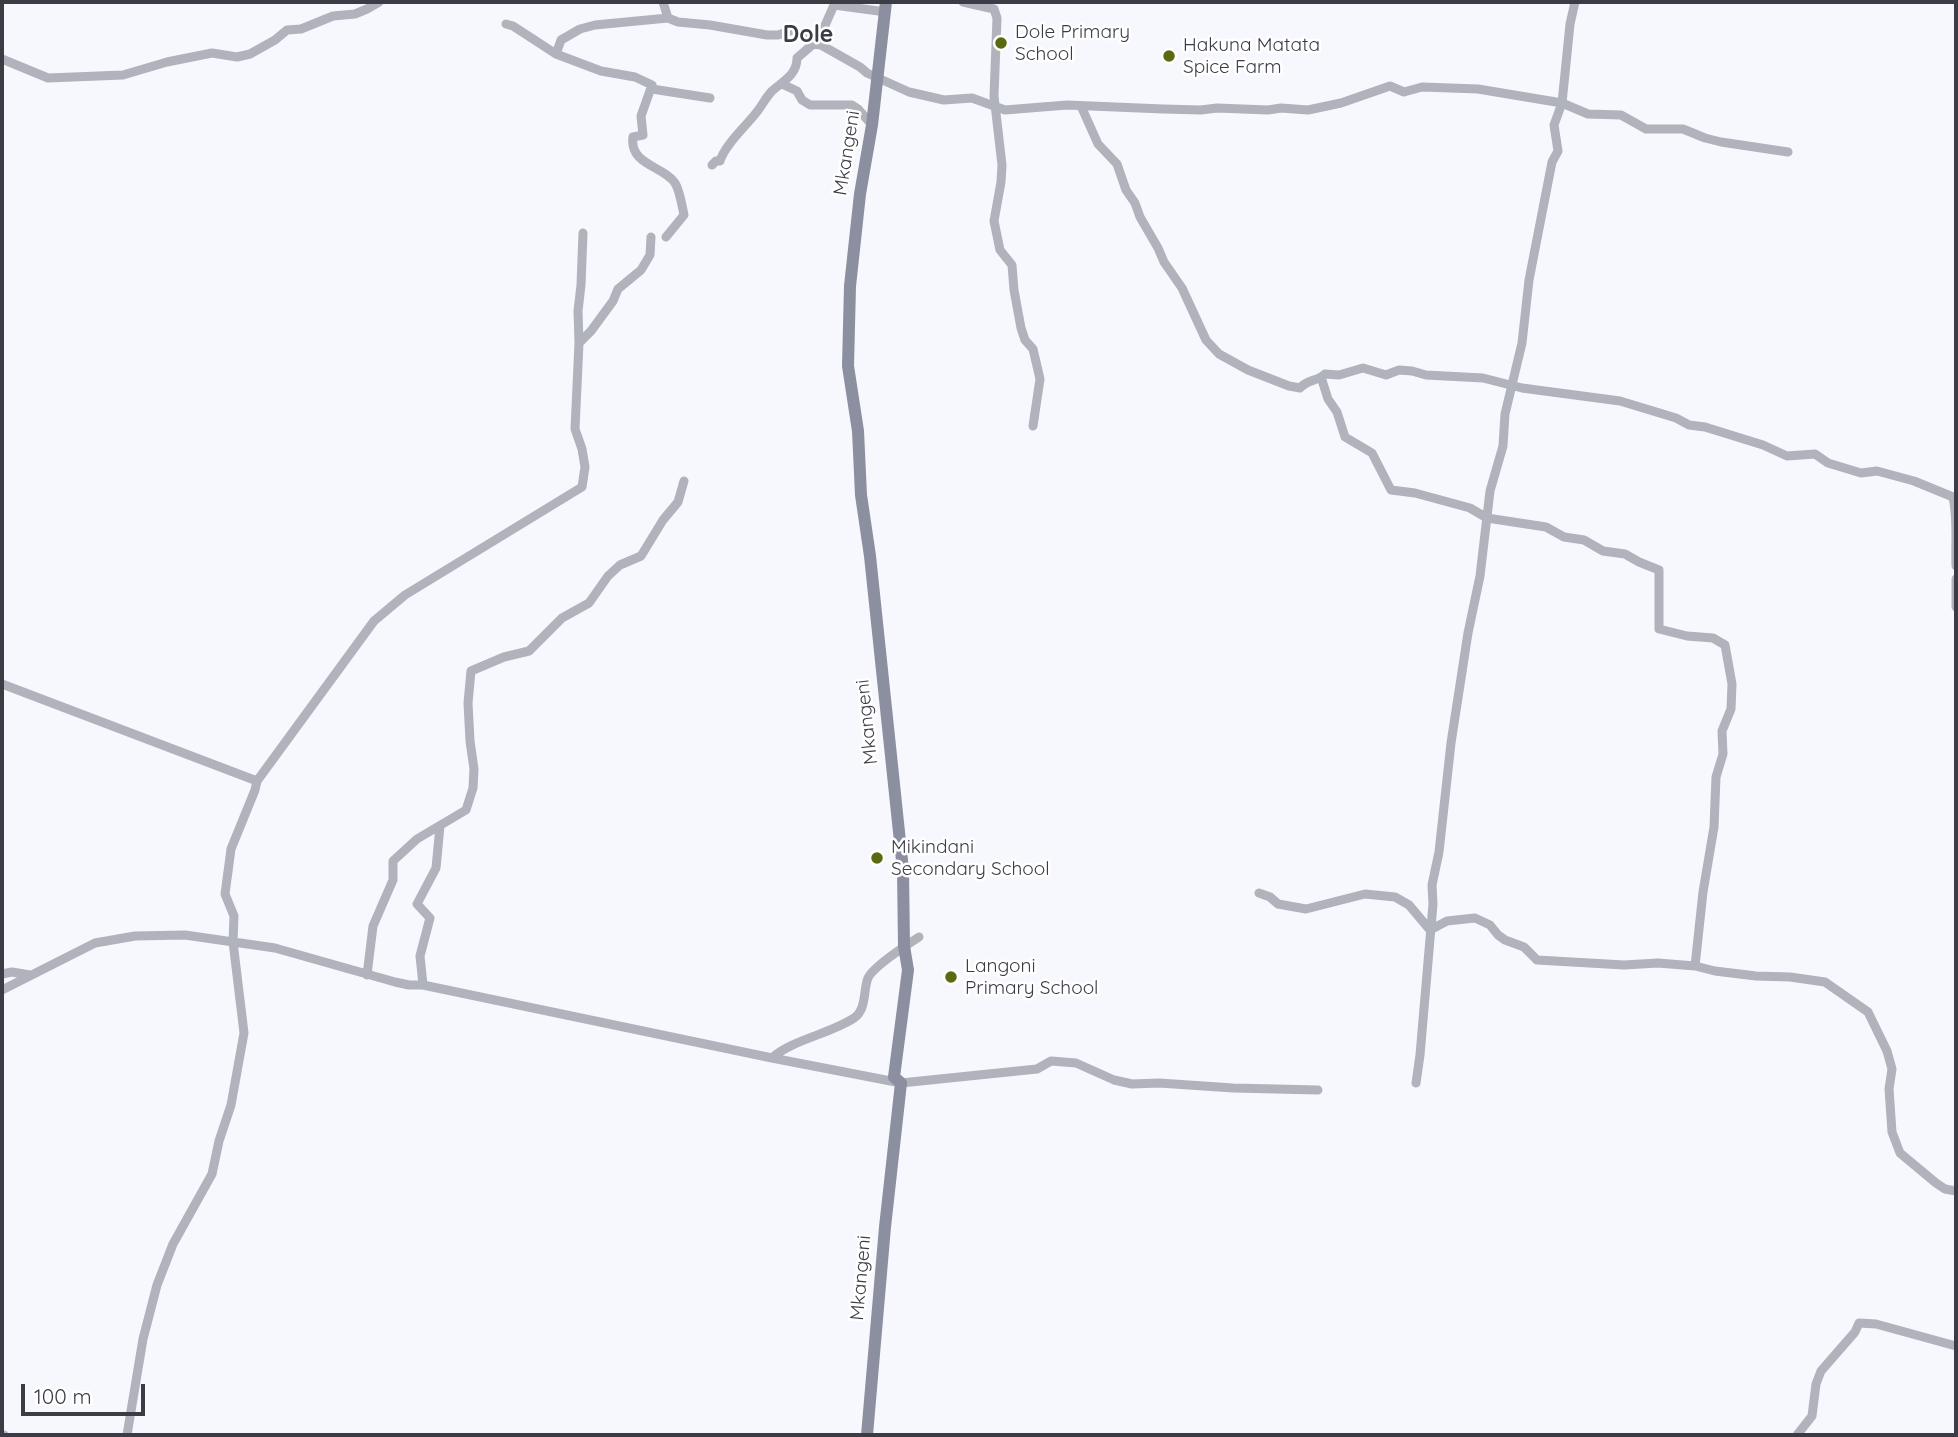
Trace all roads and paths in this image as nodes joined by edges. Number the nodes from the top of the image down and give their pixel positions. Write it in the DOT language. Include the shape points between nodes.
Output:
graph roads {
  1 [pos="379,2"];
  2 [pos="663,2"];
  3 [pos="964,2"];
  4 [pos="1575,2"];
  5 [pos="834,3"];
  6 [pos="886,7"];
  7 [pos="668,18"];
  8 [pos="506,24"];
  9 [pos="812,44"];
  10 [pos="556,54"];
  11 [pos="2,59"];
  12 [pos="878,79"];
  13 [pos="782,84"];
  14 [pos="652,89"];
  15 [pos="710,98"];
  16 [pos="1562,103"];
  17 [pos="1081,106"];
  18 [pos="995,108"];
  19 [pos="872,125"];
  20 [pos="1788,152"];
  21 [pos="712,165"];
  22 [pos="583,233"];
  23 [pos="651,237"];
  24 [pos="666,237"];
  25 [pos="579,342"];
  26 [pos="1321,377"];
  27 [pos="1511,385"];
  28 [pos="1033,426"];
  29 [pos="684,481"];
  30 [pos="1954,497"];
  31 [pos="1488,518"];
  32 [pos="1956,566"];
  33 [pos="1956,579"];
  34 [pos="1956,607"];
  35 [pos="2,684"];
  36 [pos="257,781"];
  37 [pos="440,826"];
  38 [pos="1259,893"];
  39 [pos="1430,930"];
  40 [pos="919,937"];
  41 [pos="233,942"];
  42 [pos="904,946"];
  43 [pos="1695,966"];
  44 [pos="2,974"];
  45 [pos="31,975"];
  46 [pos="367,975"];
  47 [pos="423,985"];
  48 [pos="2,990"];
  49 [pos="772,1058"];
  50 [pos="901,1083"];
  51 [pos="1416,1083"];
  52 [pos="1318,1090"];
  53 [pos="1956,1191"];
  54 [pos="1956,1346"];
  55 [pos="127,1435"];
  56 [pos="867,1435"];
  57 [pos="1797,1435"];
  1 -- 11 [label="street" via="355,14 287,30 250,54 212,53 123,75 48,78"];
  2 -- 7 [label="street"];
  3 -- 18 [label="street" via="994,9 997,18"];
  4 -- 16 [label="street"];
  5 -- 6 [label="street"];
  5 -- 9 [label="street"];
  6 -- 12 [label="street, Mkangeni"];
  7 -- 9 [label="street" via="767,35 793,30"];
  7 -- 10 [label="street" via="580,29 561,40"];
  8 -- 10 [label="street"];
  9 -- 12 [label="street"];
  9 -- 13 [label="street" via="797,58 794,72"];
  10 -- 14 [label="street" via="601,71 635,77"];
  12 -- 18 [label="street" via="909,92 944,100 972,98"];
  12 -- 19 [label="street, Mkangeni"];
  13 -- 19 [label="street" via="810,105 852,105"];
  13 -- 21 [label="street"];
  14 -- 15 [label="street"];
  14 -- 24 [label="street" via="641,116 643,135 632,140 649,166 675,183 684,215"];
  16 -- 17 [label="street" via="1478,89 1404,92 1390,86 1316,109"];
  16 -- 20 [label="street" via="1587,114 1621,115 1646,128 1683,129 1721,142"];
  16 -- 27 [label="street" via="1554,125 1558,150 1552,162"];
  17 -- 18 [label="street"];
  17 -- 26 [label="street" via="1097,144 1117,164 1126,190 1206,340 1219,354 1289,386 1300,388"];
  18 -- 28 [label="street" via="1002,165 994,221 1000,250 1012,265 1021,328 1033,349 1040,379"];
  19 -- 42 [label="street, Mkangeni" via="850,286 848,366 903,870"];
  22 -- 25 [label="street"];
  23 -- 25 [label="street" via="650,255 641,270 618,289"];
  25 -- 36 [label="street" via="575,429 585,467 582,487 405,594 374,621"];
  26 -- 27 [label="street" via="1363,368 1386,375 1412,371"];
  26 -- 31 [label="street" via="1345,437 1371,453 1391,489 1470,508"];
  27 -- 30 [label="street" via="1620,401 1787,456 1815,454 1861,474 1877,471"];
  27 -- 31 [label="street"];
  29 -- 37 [label="street" via="678,502 641,556 620,565 589,603 562,618 529,651 471,671 468,703 473,788 466,810"];
  30 -- 32 [label="street"];
  31 -- 39 [label="street" via="1451,743"];
  31 -- 43 [label="street" via="1546,527 1659,570 1659,629 1713,638 1725,645 1731,709 1722,731 1723,754 1716,777 1714,827"];
  33 -- 34 [label="street"];
  35 -- 36 [label="street"];
  36 -- 41 [label="street" via="231,849 225,894 234,916"];
  37 -- 46 [label="street" via="393,861 393,880 373,926"];
  37 -- 47 [label="street" via="436,868 417,904 430,918 420,956"];
  38 -- 39 [label="street" via="1278,904 1306,909 1365,894 1395,897 1409,905"];
  39 -- 43 [label="street" via="1447,921 1475,918 1505,940 1524,947 1536,960"];
  39 -- 51 [label="street"];
  40 -- 42 [label="street"];
  41 -- 45 [label="street" via="185,935 135,936 95,943"];
  41 -- 46 [label="street" via="275,948"];
  41 -- 55 [label="street" via="244,1033 231,1105 212,1174 173,1244 157,1285"];
  42 -- 49 [label="street" via="868,977 858,1016"];
  42 -- 50 [label="street, Mkangeni" via="908,970 894,1077"];
  43 -- 53 [label="street" via="1825,982 1868,1012 1892,1069 1892,1132 1900,1153 1936,1183"];
  44 -- 45 [label="street"];
  45 -- 48 [label="street"];
  46 -- 47 [label="street"];
  47 -- 49 [label="street"];
  49 -- 50 [label="street"];
  50 -- 52 [label="street" via="1026,1071 1051,1061 1076,1063 1132,1084"];
  50 -- 56 [label="street, Mkangeni"];
  54 -- 57 [label="street" via="1859,1323 1821,1371 1812,1416"];
}
